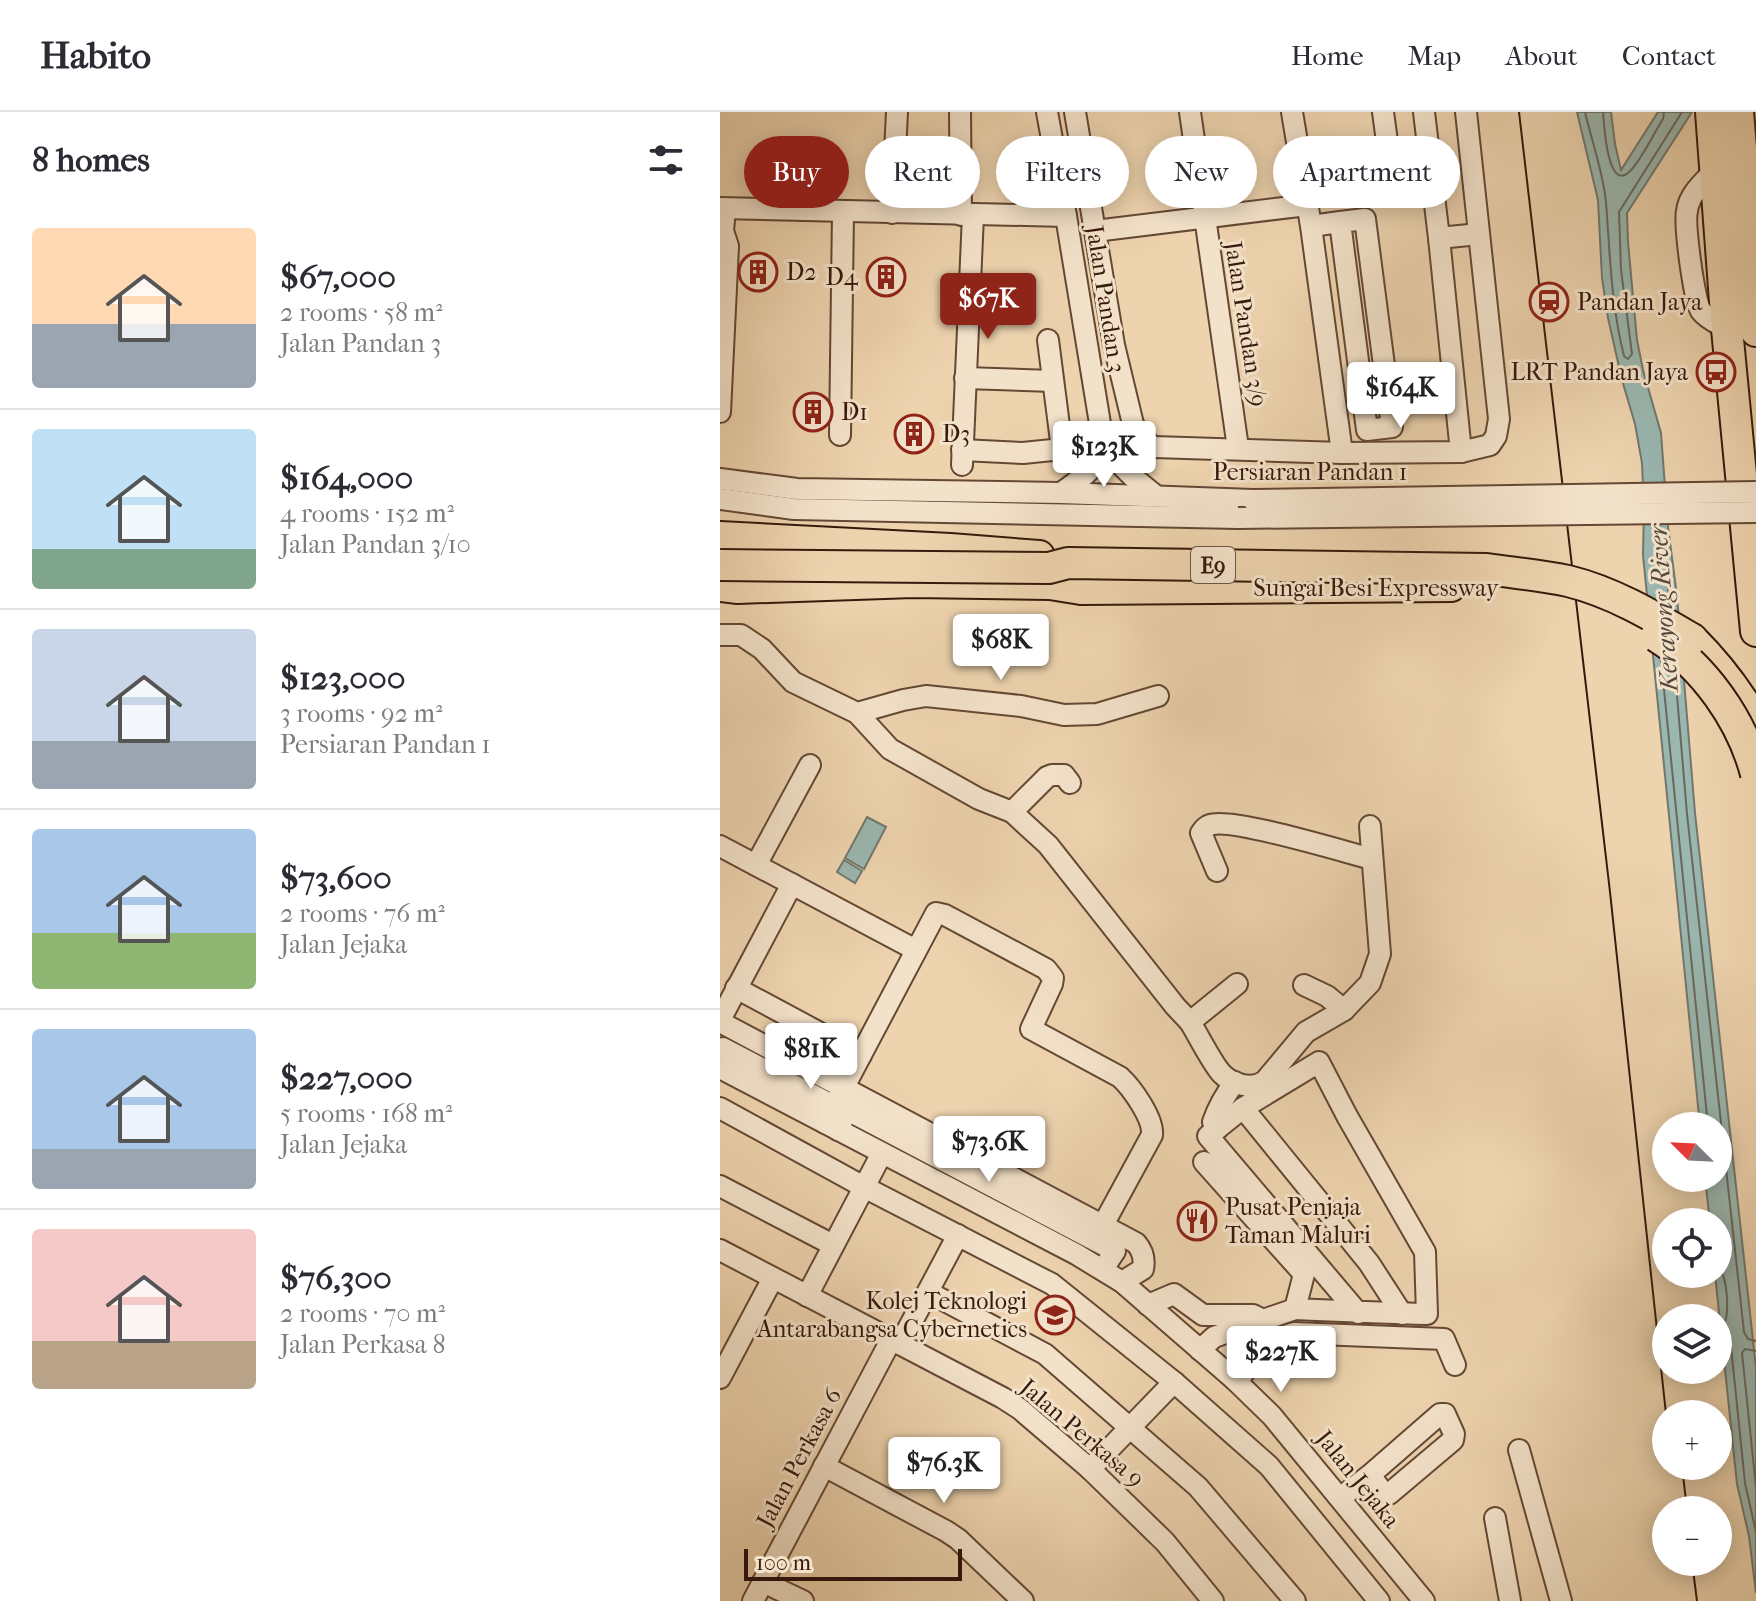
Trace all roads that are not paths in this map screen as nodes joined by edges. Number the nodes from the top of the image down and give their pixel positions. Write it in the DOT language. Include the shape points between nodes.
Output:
graph roads {
  1 [pos="897,112"];
  2 [pos="960,112"];
  3 [pos="1047,112"];
  4 [pos="1075,112"];
  5 [pos="1190,112"];
  6 [pos="1292,112"];
  7 [pos="1383,112"];
  8 [pos="1424,112"];
  9 [pos="1466,112"];
  10 [pos="1711,112"];
  11 [pos="1738,112"];
  12 [pos="1296,136"];
  13 [pos="1386,136"];
  14 [pos="722,208"];
  15 [pos="1283,208"];
  16 [pos="1308,208"];
  17 [pos="843,212"];
  18 [pos="892,213"];
  19 [pos="967,215"];
  20 [pos="1066,216"];
  21 [pos="1204,218"];
  22 [pos="1340,222"];
  23 [pos="1311,226"];
  24 [pos="1095,231"];
  25 [pos="1479,234"];
  26 [pos="1439,238"];
  27 [pos="1742,330"];
  28 [pos="1048,340"];
  29 [pos="1114,345"];
  30 [pos="1087,348"];
  31 [pos="722,359"];
  32 [pos="965,378"];
  33 [pos="1053,381"];
  34 [pos="720,412"];
  35 [pos="840,435"];
  36 [pos="1104,448"];
  37 [pos="1238,448"];
  38 [pos="1461,452"];
  39 [pos="1342,453"];
  40 [pos="720,479"];
  41 [pos="1756,492"];
  42 [pos="1061,493"];
  43 [pos="1156,496"];
  44 [pos="720,499"];
  45 [pos="1756,512"];
  46 [pos="720,537"];
  47 [pos="720,565"];
  48 [pos="1074,576"];
  49 [pos="720,586"];
  50 [pos="720,604"];
  51 [pos="1756,631"];
  52 [pos="720,635"];
  53 [pos="1158,696"];
  54 [pos="857,713"];
  55 [pos="1756,723"];
  56 [pos="810,765"];
  57 [pos="1756,774"];
  58 [pos="1070,783"];
  59 [pos="1012,812"];
  60 [pos="1370,826"];
  61 [pos="720,846"];
  62 [pos="1372,859"];
  63 [pos="756,865"];
  64 [pos="1217,871"];
  65 [pos="792,884"];
  66 [pos="916,950"];
  67 [pos="1237,984"];
  68 [pos="1304,985"];
  69 [pos="736,988"];
  70 [pos="1344,1010"];
  71 [pos="720,1021"];
  72 [pos="1190,1022"];
  73 [pos="861,1055"];
  74 [pos="721,1058"];
  75 [pos="1235,1082"];
  76 [pos="844,1087"];
  77 [pos="720,1108"];
  78 [pos="1243,1108"];
  79 [pos="832,1120"];
  80 [pos="1217,1129"];
  81 [pos="882,1153"];
  82 [pos="1204,1162"];
  83 [pos="720,1186"];
  84 [pos="864,1187"];
  85 [pos="1103,1225"];
  86 [pos="958,1235"];
  87 [pos="833,1245"];
  88 [pos="720,1250"];
  89 [pos="1103,1269"];
  90 [pos="773,1278"];
  91 [pos="1122,1282"];
  92 [pos="928,1292"];
  93 [pos="807,1296"];
  94 [pos="1148,1305"];
  95 [pos="1295,1309"];
  96 [pos="1358,1313"];
  97 [pos="1402,1314"];
  98 [pos="1203,1315"];
  99 [pos="1263,1320"];
  100 [pos="896,1342"];
  101 [pos="1207,1344"];
  102 [pos="1455,1365"];
  103 [pos="720,1378"];
  104 [pos="1235,1380"];
  105 [pos="1174,1382"];
  106 [pos="1129,1428"];
  107 [pos="1519,1450"];
  108 [pos="824,1466"];
  109 [pos="1090,1469"];
  110 [pos="1370,1475"];
  111 [pos="1340,1498"];
  112 [pos="1495,1518"];
  113 [pos="763,1582"];
  114 [pos="753,1601"];
  115 [pos="803,1601"];
  116 [pos="1023,1601"];
  117 [pos="1213,1601"];
  118 [pos="1295,1601"];
  119 [pos="1379,1601"];
  120 [pos="1424,1601"];
  121 [pos="1510,1601"];
  122 [pos="1561,1601"];
  1 -- 18 [label="street"];
  2 -- 19 [label="street"];
  3 -- 20 [label="street, Jalan Pandan 3"];
  4 -- 24 [label="street"];
  5 -- 21 [label="street, Jalan Pandan 3/9"];
  6 -- 12 [label="street"];
  7 -- 13 [label="street"];
  8 -- 26 [label="street"];
  9 -- 25 [label="street"];
  10 -- 27 [label="highway"];
  11 -- 27 [label="highway"];
  14 -- 17 [label="street"];
  14 -- 31 [label="street" via="728,246"];
  15 -- 21 [label="street"];
  16 -- 23 [label="street"];
  17 -- 18 [label="street"];
  17 -- 35 [label="street"];
  18 -- 19 [label="street"];
  19 -- 20 [label="street"];
  19 -- 32 [label="street"];
  20 -- 30 [label="street, Jalan Pandan 3"];
  21 -- 24 [label="street"];
  21 -- 37 [label="street, Jalan Pandan 3/9"];
  22 -- 22 [label="street" via="1367,430 1392,427 1365,219"];
  22 -- 23 [label="street"];
  23 -- 39 [label="street"];
  24 -- 29 [label="street"];
  25 -- 26 [label="street"];
  25 -- 38 [label="street" via="1499,419 1490,445"];
  26 -- 38 [label="street"];
  27 -- 51 [label="highway"];
  28 -- 33 [label="street"];
  29 -- 30 [label="street"];
  29 -- 37 [label="street" via="1133,424 1146,443"];
  30 -- 36 [label="street, Jalan Pandan 3"];
  31 -- 34 [label="street"];
  32 -- 33 [label="street"];
  32 -- 33 [label="street" via="962,457 1062,449"];
  36 -- 42 [label="street" via="1090,472"];
  36 -- 43 [label="street"];
  37 -- 39 [label="street"];
  38 -- 39 [label="street"];
  40 -- 42 [label="street, Persiaran Pandan 1" via="797,489"];
  41 -- 43 [label="street, Persiaran Pandan 1, bridge" via="1253,500"];
  42 -- 43 [label="street, Persiaran Pandan 1"];
  44 -- 45 [label="street, Persiaran Pandan 1, bridge" via="794,509 1238,518"];
  46 -- 48 [label="highway" via="1048,556"];
  47 -- 48 [label="highway, Sungai Besi Expressway / E9, bridge" via="1049,568"];
  48 -- 49 [label="highway, Sungai Besi Expressway / E9" via="1050,584"];
  48 -- 50 [label="highway" via="1051,596"];
  48 -- 55 [label="highway, Sungai Besi Expressway / E9, bridge" via="1487,569 1571,582 1649,613 1692,639 1717,664"];
  48 -- 57 [label="highway, Sungai Besi Expressway / E9, bridge" via="1536,589 1566,597 1630,620 1687,659 1737,726"];
  52 -- 54 [label="street" via="741,635 793,682"];
  53 -- 54 [label="street" via="1097,714 1064,715 926,696"];
  54 -- 59 [label="street" via="890,749"];
  56 -- 63 [label="street"];
  58 -- 59 [label="street" via="1064,775 1047,777"];
  59 -- 72 [label="street" via="1048,845"];
  60 -- 62 [label="street"];
  61 -- 63 [label="street"];
  62 -- 64 [label="street" via="1213,823 1201,833"];
  62 -- 70 [label="street" via="1380,954 1370,983"];
  63 -- 65 [label="street"];
  65 -- 66 [label="street"];
  65 -- 69 [label="street"];
  66 -- 73 [label="street"];
  66 -- 85 [label="street" via="936,913 1046,969 1052,984 1031,1029 1128,1084 1153,1127 1152,1135"];
  67 -- 72 [label="street"];
  68 -- 70 [label="street"];
  69 -- 71 [label="street"];
  69 -- 73 [label="street"];
  70 -- 75 [label="street" via="1306,1032 1259,1085"];
  71 -- 76 [label="street"];
  72 -- 75 [label="street" via="1221,1074"];
  73 -- 76 [label="street"];
  74 -- 79 [label="street, Jalan Jejaka"];
  75 -- 80 [label="street" via="1220,1102 1213,1122"];
  76 -- 79 [label="street"];
  76 -- 85 [label="street"];
  77 -- 84 [label="street"];
  78 -- 80 [label="street"];
  78 -- 97 [label="street" via="1369,1263"];
  78 -- 97 [label="street" via="1319,1062 1425,1252 1427,1314"];
  79 -- 81 [label="street, Jalan Jejaka"];
  79 -- 89 [label="street" via="847,1110 1115,1251"];
  80 -- 96 [label="street" via="1208,1136"];
  81 -- 84 [label="street"];
  81 -- 89 [label="street, Jalan Jejaka"];
  82 -- 95 [label="street" via="1304,1274"];
  83 -- 87 [label="street"];
  84 -- 86 [label="street"];
  84 -- 87 [label="street"];
  85 -- 91 [label="street" via="1142,1249 1143,1269"];
  86 -- 92 [label="street, Jalan Perkasa 6"];
  86 -- 105 [label="street" via="1052,1284"];
  87 -- 93 [label="street"];
  88 -- 90 [label="street, Jalan Perkasa 9"];
  89 -- 91 [label="street, Jalan Jejaka"];
  90 -- 93 [label="street, Jalan Perkasa 9"];
  90 -- 103 [label="street"];
  91 -- 94 [label="street, Jalan Jejaka"];
  92 -- 100 [label="street, Jalan Perkasa 6"];
  92 -- 106 [label="street" via="1045,1354"];
  93 -- 100 [label="street, Jalan Perkasa 9"];
  94 -- 98 [label="street" via="1174,1294"];
  94 -- 101 [label="street, Jalan Jejaka"];
  95 -- 96 [label="street"];
  95 -- 99 [label="street"];
  96 -- 97 [label="street"];
  98 -- 99 [label="street" via="1253,1315"];
  98 -- 101 [label="street"];
  99 -- 101 [label="street"];
  100 -- 108 [label="street, Jalan Perkasa 6"];
  100 -- 109 [label="street, Jalan Perkasa 9" via="1020,1409"];
  101 -- 104 [label="street, Jalan Jejaka"];
  102 -- 104 [label="street" via="1444,1339 1294,1333 1267,1341"];
  104 -- 111 [label="street, Jalan Jejaka"];
  105 -- 106 [label="street"];
  105 -- 119 [label="street" via="1269,1466"];
  106 -- 109 [label="street"];
  106 -- 118 [label="street" via="1198,1487"];
  107 -- 122 [label="street"];
  108 -- 113 [label="street, Jalan Perkasa 6"];
  108 -- 116 [label="street" via="958,1539"];
  109 -- 117 [label="street, Jalan Perkasa 9" via="1165,1542"];
  110 -- 111 [label="street"];
  111 -- 120 [label="street, Jalan Jejaka"];
  112 -- 121 [label="street"];
  113 -- 114 [label="street, Jalan Perkasa 6"];
  113 -- 115 [label="street"];
}
